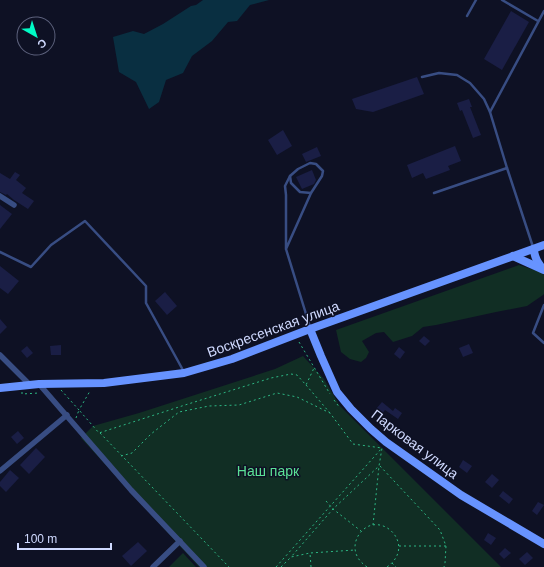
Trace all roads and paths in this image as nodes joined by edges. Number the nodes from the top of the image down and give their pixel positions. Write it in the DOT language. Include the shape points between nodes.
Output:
graph roads {
  1 [pos="476,0"];
  2 [pos="502,0"];
  3 [pos="544,11"];
  4 [pos="467,16"];
  5 [pos="538,21"];
  6 [pos="422,77"];
  7 [pos="490,112"];
  8 [pos="507,168"];
  9 [pos="290,176"];
  10 [pos="311,193"];
  11 [pos="434,193"];
  12 [pos="0,196"];
  13 [pos="14,205"];
  14 [pos="544,245"];
  15 [pos="286,249"];
  16 [pos="534,249"];
  17 [pos="544,250"];
  18 [pos="0,252"];
  19 [pos="513,256"];
  20 [pos="543,269"];
  21 [pos="544,306"];
  22 [pos="310,329"];
  23 [pos="544,343"];
  24 [pos="0,355"];
  25 [pos="314,367"];
  26 [pos="184,373"];
  27 [pos="34,384"];
  28 [pos="306,385"];
  29 [pos="21,386"];
  30 [pos="0,388"];
  31 [pos="91,390"];
  32 [pos="68,391"];
  33 [pos="46,392"];
  34 [pos="79,410"];
  35 [pos="330,413"];
  36 [pos="67,415"];
  37 [pos="74,423"];
  38 [pos="99,433"];
  39 [pos="382,448"];
  40 [pos="121,456"];
  41 [pos="379,466"];
  42 [pos="0,471"];
  43 [pos="326,501"];
  44 [pos="330,506"];
  45 [pos="333,509"];
  46 [pos="373,525"];
  47 [pos="361,531"];
  48 [pos="180,542"];
  49 [pos="544,544"];
  50 [pos="399,546"];
  51 [pos="446,546"];
  52 [pos="355,550"];
  53 [pos="310,553"];
  54 [pos="291,557"];
  55 [pos="392,563"];
  56 [pos="153,567"];
  57 [pos="204,567"];
  58 [pos="229,567"];
  59 [pos="276,567"];
  60 [pos="280,567"];
  61 [pos="311,567"];
  62 [pos="367,567"];
  63 [pos="387,567"];
  64 [pos="396,567"];
  65 [pos="444,567"];
  1 -- 4 [label="lane"];
  2 -- 5 [label="lane"];
  3 -- 5 [label="lane"];
  5 -- 7 [label="lane"];
  6 -- 7 [label="lane" via="439,73 457,75 470,83 479,93"];
  7 -- 8 [label="lane"];
  8 -- 11 [label="lane"];
  8 -- 16 [label="lane"];
  9 -- 10 [label="lane" via="291,183 300,192"];
  9 -- 10 [label="lane" via="298,168 310,164 316,164 321,168 322,176"];
  9 -- 15 [label="lane" via="284,186"];
  10 -- 15 [label="lane"];
  12 -- 13 [label="street"];
  14 -- 16 [label="street, Воскресенская улица"];
  15 -- 22 [label="lane"];
  16 -- 19 [label="street, Воскресенская улица"];
  16 -- 20 [label="street" via="536,261"];
  17 -- 20 [label="street" via="539,258"];
  18 -- 26 [label="lane" via="31,267 51,245 85,221 146,286 146,303"];
  19 -- 20 [label="street"];
  19 -- 22 [label="street, Воскресенская улица"];
  21 -- 23 [label="lane" via="534,333"];
  22 -- 26 [label="street, Воскресенская улица" via="232,359"];
  22 -- 49 [label="street, Парковая улица" via="337,392 371,429 461,495"];
  24 -- 27 [label="street"];
  25 -- 28 [label="path"];
  26 -- 27 [label="street, Воскресенская улица" via="104,383"];
  27 -- 29 [label="street, Воскресенская улица"];
  27 -- 33 [label="street"];
  28 -- 35 [label="path"];
  28 -- 38 [label="path" via="297,375 271,378"];
  29 -- 30 [label="street, Воскресенская улица"];
  29 -- 33 [label="path" via="22,394"];
  31 -- 34 [label="path"];
  32 -- 34 [label="path" via="61,391"];
  33 -- 36 [label="street"];
  34 -- 37 [label="path"];
  34 -- 38 [label="path"];
  35 -- 39 [label="path" via="353,444"];
  35 -- 40 [label="path" via="297,397 277,393 239,405 209,406 179,412 150,434 132,452"];
  36 -- 37 [label="street"];
  36 -- 42 [label="street"];
  37 -- 48 [label="street" via="131,490"];
  38 -- 40 [label="path"];
  39 -- 41 [label="path"];
  39 -- 44 [label="path"];
  40 -- 58 [label="path"];
  41 -- 45 [label="path"];
  41 -- 46 [label="path"];
  41 -- 51 [label="path" via="440,530"];
  43 -- 44 [label="path"];
  44 -- 45 [label="path"];
  44 -- 59 [label="path"];
  45 -- 47 [label="path"];
  45 -- 54 [label="path"];
  46 -- 47 [label="path"];
  46 -- 50 [label="path" via="381,525 394,532"];
  47 -- 52 [label="path" via="355,543"];
  48 -- 56 [label="street"];
  48 -- 57 [label="street"];
  50 -- 51 [label="path"];
  50 -- 55 [label="path" via="398,555"];
  51 -- 65 [label="path"];
  52 -- 53 [label="path"];
  52 -- 62 [label="path" via="357,557"];
  53 -- 54 [label="path"];
  53 -- 61 [label="path"];
  54 -- 60 [label="path"];
  55 -- 63 [label="path"];
  55 -- 64 [label="path"];
}
